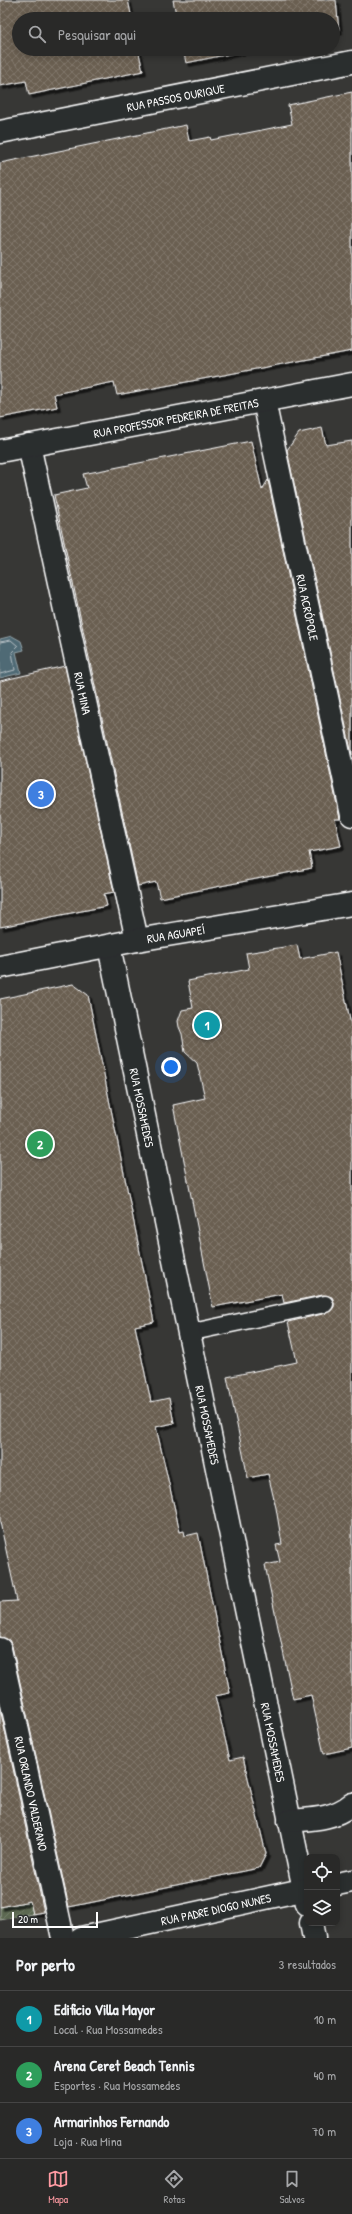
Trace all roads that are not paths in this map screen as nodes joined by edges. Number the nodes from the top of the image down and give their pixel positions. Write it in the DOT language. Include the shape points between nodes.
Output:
graph roads {
  1 [pos="352,62"];
  2 [pos="0,132"];
  3 [pos="352,384"];
  4 [pos="264,400"];
  5 [pos="29,446"];
  6 [pos="0,451"];
  7 [pos="352,815"];
  8 [pos="352,904"];
  9 [pos="137,940"];
  10 [pos="109,946"];
  11 [pos="0,967"];
  12 [pos="325,1304"];
  13 [pos="188,1333"];
  14 [pos="0,1649"];
  15 [pos="352,1804"];
  16 [pos="289,1821"];
  17 [pos="352,1881"];
  18 [pos="340,1883"];
  19 [pos="305,1890"];
  20 [pos="304,1894"];
  21 [pos="312,1926"];
  22 [pos="63,1938"];
  23 [pos="81,1938"];
  24 [pos="314,1938"];
  1 -- 2 [label="street, RUA PASSOS OURIQUE"];
  3 -- 4 [label="street, RUA PROFESSOR PEDREIRA DE FREITAS"];
  4 -- 5 [label="street, RUA PROFESSOR PEDREIRA DE FREITAS"];
  4 -- 7 [label="street, RUA ACRÓPOLE"];
  5 -- 6 [label="street, RUA PROFESSOR PEDREIRA DE FREITAS"];
  5 -- 9 [label="street, RUA MINA"];
  8 -- 9 [label="street, RUA AGUAPEÍ"];
  9 -- 10 [label="street, RUA AGUAPEÍ"];
  10 -- 11 [label="street, RUA AGUAPEÍ"];
  10 -- 13 [label="street, RUA MOSSAMEDES"];
  12 -- 13 [label="lane"];
  13 -- 16 [label="street, RUA MOSSAMEDES"];
  14 -- 22 [label="street, RUA ORLANDO VALDERANO"];
  15 -- 16 [label="street" via="341,1813 328,1817"];
  16 -- 19 [label="street, RUA MOSSAMEDES"];
  17 -- 18 [label="street"];
  20 -- 23 [label="street, RUA PADRE DIOGO NUNES"];
  21 -- 24 [label="street"];
}
